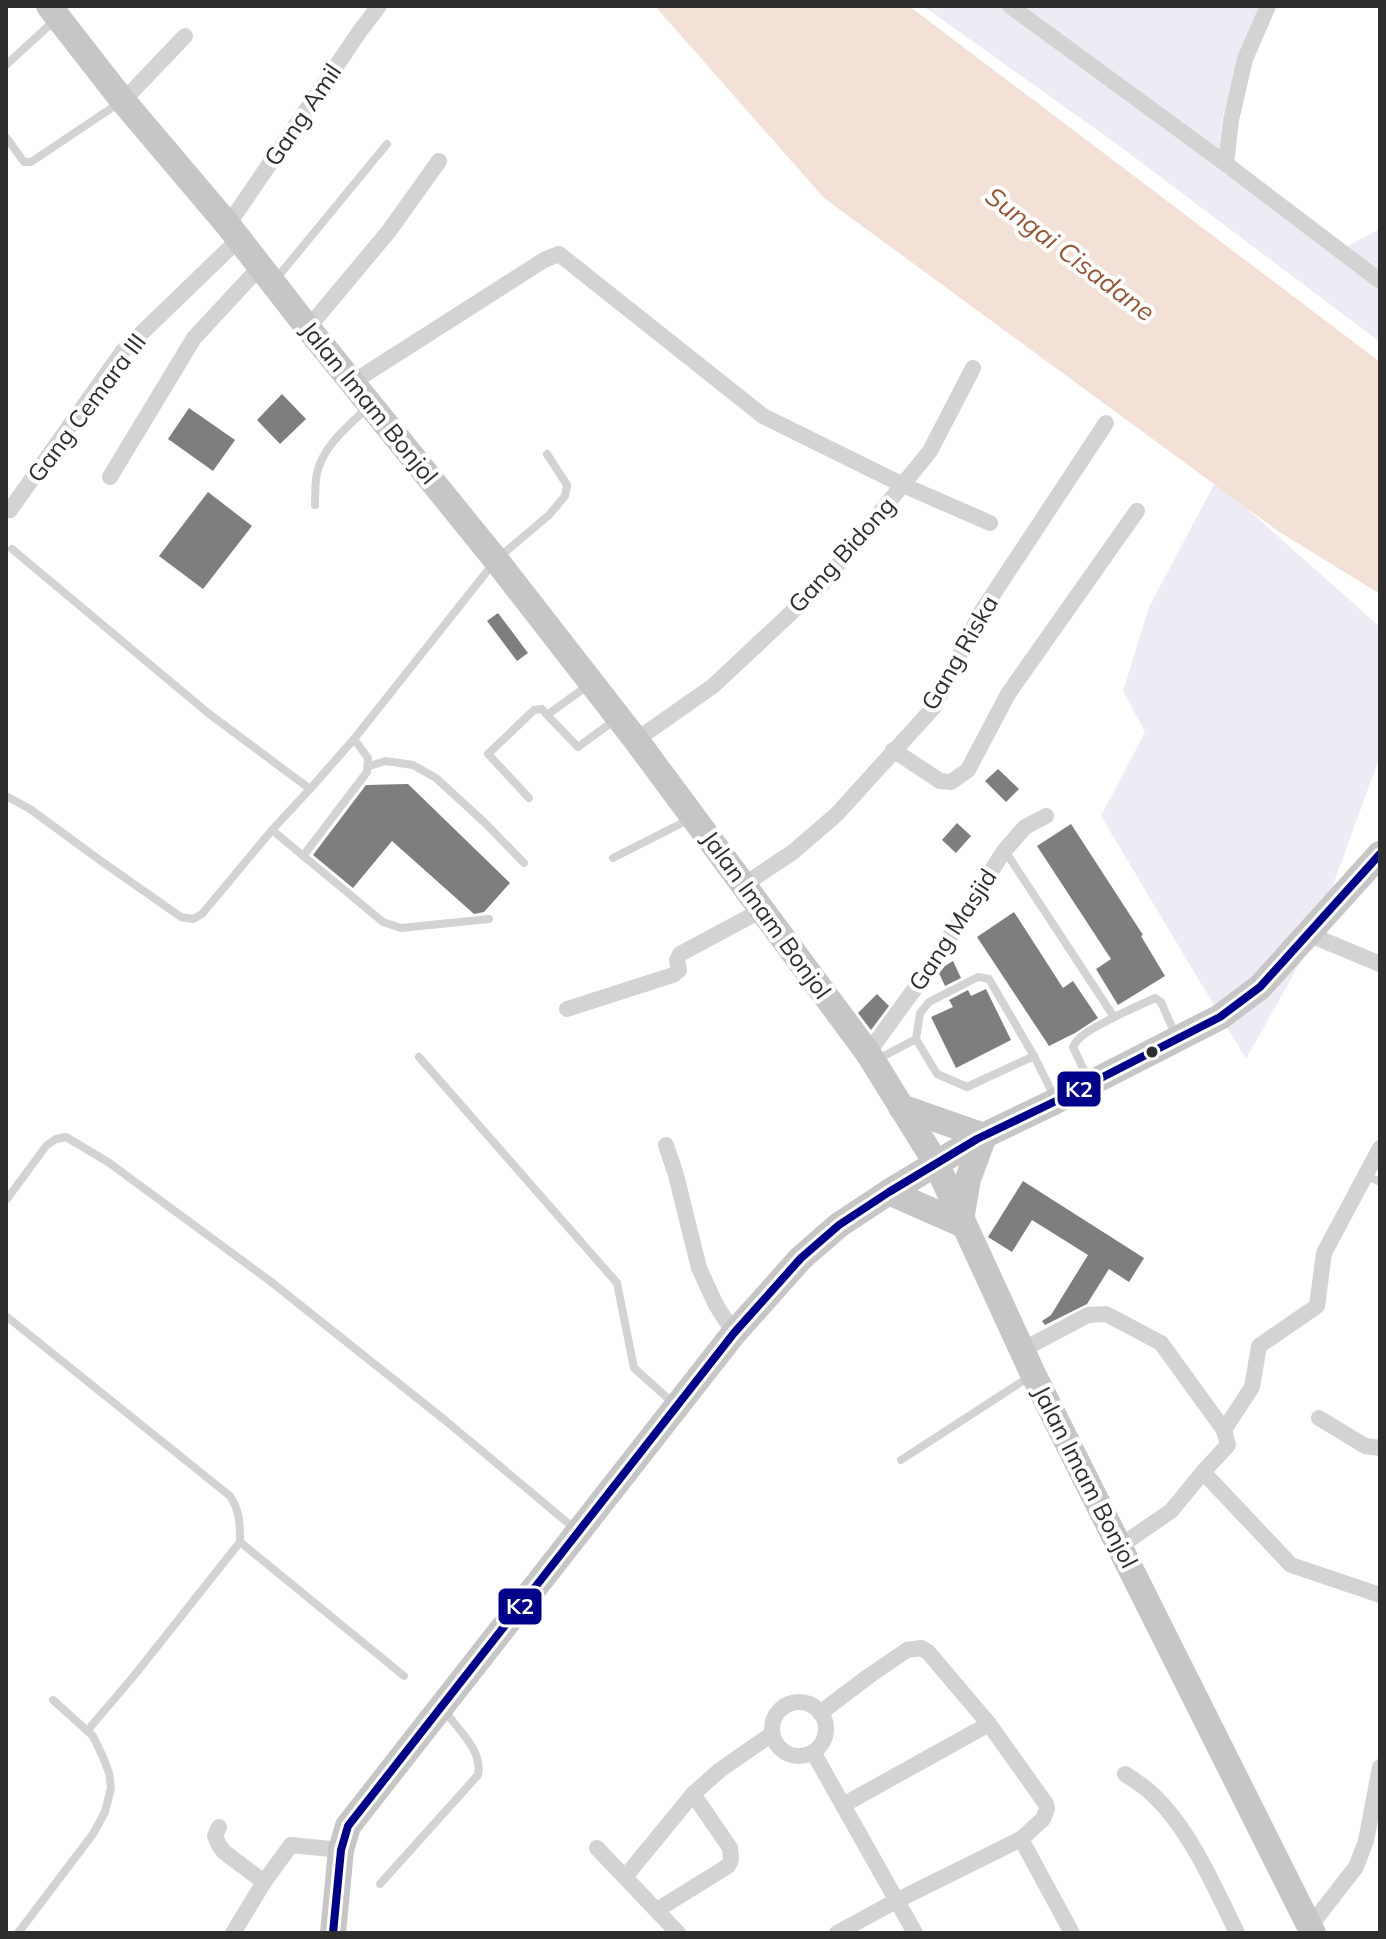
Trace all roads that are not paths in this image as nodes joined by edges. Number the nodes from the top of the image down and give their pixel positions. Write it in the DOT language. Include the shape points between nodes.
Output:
graph roads {
  1 [pos="379,6"];
  2 [pos="1010,6"];
  3 [pos="1268,6"];
  4 [pos="53,12"];
  5 [pos="185,36"];
  6 [pos="6,65"];
  7 [pos="123,101"];
  8 [pos="6,137"];
  9 [pos="387,144"];
  10 [pos="439,161"];
  11 [pos="1226,164"];
  12 [pos="234,232"];
  13 [pos="267,275"];
  14 [pos="1380,281"];
  15 [pos="308,328"];
  16 [pos="973,368"];
  17 [pos="353,382"];
  18 [pos="371,404"];
  19 [pos="1106,423"];
  20 [pos="547,454"];
  21 [pos="110,477"];
  22 [pos="903,485"];
  23 [pos="315,505"];
  24 [pos="6,510"];
  25 [pos="1137,511"];
  26 [pos="990,523"];
  27 [pos="12,549"];
  28 [pos="496,560"];
  29 [pos="592,683"];
  30 [pos="547,715"];
  31 [pos="618,717"];
  32 [pos="354,739"];
  33 [pos="636,740"];
  34 [pos="893,750"];
  35 [pos="369,766"];
  36 [pos="310,789"];
  37 [pos="6,796"];
  38 [pos="529,798"];
  39 [pos="1046,816"];
  40 [pos="694,817"];
  41 [pos="272,830"];
  42 [pos="1004,851"];
  43 [pos="1380,854"];
  44 [pos="303,856"];
  45 [pos="613,858"];
  46 [pos="524,863"];
  47 [pos="745,884"];
  48 [pos="762,910"];
  49 [pos="489,919"];
  50 [pos="1308,934"];
  51 [pos="1380,964"];
  52 [pos="567,1009"];
  53 [pos="1114,1017"];
  54 [pos="916,1039"];
  55 [pos="1178,1039"];
  56 [pos="1034,1056"];
  57 [pos="419,1057"];
  58 [pos="871,1057"];
  59 [pos="1090,1084"];
  60 [pos="1056,1101"];
  61 [pos="901,1107"];
  62 [pos="984,1136"];
  63 [pos="666,1145"];
  64 [pos="1380,1148"];
  65 [pos="936,1163"];
  66 [pos="1373,1179"];
  67 [pos="889,1192"];
  68 [pos="7,1199"];
  69 [pos="962,1222"];
  70 [pos="6,1316"];
  71 [pos="734,1333"];
  72 [pos="1022,1350"];
  73 [pos="1033,1374"];
  74 [pos="677,1406"];
  75 [pos="1319,1418"];
  76 [pos="1224,1430"];
  77 [pos="1380,1448"];
  78 [pos="901,1460"];
  79 [pos="1203,1472"];
  80 [pos="579,1532"];
  81 [pos="240,1542"];
  82 [pos="1120,1546"];
  83 [pos="1380,1595"];
  84 [pos="404,1676"];
  85 [pos="53,1700"];
  86 [pos="442,1706"];
  87 [pos="820,1713"];
  88 [pos="989,1724"];
  89 [pos="87,1731"];
  90 [pos="772,1734"];
  91 [pos="813,1752"];
  92 [pos="1380,1767"];
  93 [pos="1125,1774"];
  94 [pos="693,1794"];
  95 [pos="843,1805"];
  96 [pos="219,1827"];
  97 [pos="1021,1839"];
  98 [pos="597,1848"];
  99 [pos="341,1850"];
  100 [pos="625,1877"];
  101 [pos="264,1882"];
  102 [pos="380,1884"];
  103 [pos="896,1901"];
  104 [pos="657,1910"];
  105 [pos="1312,1929"];
  106 [pos="18,1933"];
  107 [pos="233,1933"];
  108 [pos="333,1933"];
  109 [pos="678,1933"];
  110 [pos="837,1933"];
  111 [pos="915,1933"];
  112 [pos="1072,1933"];
  113 [pos="1237,1933"];
  1 -- 12 [label="street, Gang Amil"];
  2 -- 11 [label="street"];
  3 -- 11 [label="street" via="1245,59"];
  4 -- 6 [label="lane"];
  4 -- 7 [label="main road, Jalan Imam Bonjol"];
  5 -- 7 [label="street"];
  7 -- 8 [label="lane" via="31,162 24,162"];
  7 -- 12 [label="main road, Jalan Imam Bonjol"];
  9 -- 13 [label="lane"];
  10 -- 15 [label="street"];
  11 -- 14 [label="street"];
  12 -- 13 [label="main road, Jalan Imam Bonjol"];
  12 -- 24 [label="street, Gang Cemara III" via="123,351"];
  13 -- 15 [label="main road, Jalan Imam Bonjol"];
  13 -- 21 [label="street" via="194,338"];
  15 -- 17 [label="main road, Jalan Imam Bonjol"];
  16 -- 22 [label="street, Gang Bidong" via="930,451"];
  17 -- 18 [label="main road, Jalan Imam Bonjol"];
  17 -- 22 [label="street" via="559,254 763,416"];
  18 -- 23 [label="lane" via="322,458"];
  18 -- 28 [label="main road, Jalan Imam Bonjol"];
  19 -- 34 [label="street, Gang Riska" via="980,614 934,707"];
  20 -- 28 [label="lane" via="567,485 565,496"];
  22 -- 26 [label="street"];
  22 -- 33 [label="street, Gang Bidong" via="823,583 713,686"];
  25 -- 34 [label="street" via="1008,694 968,770 951,782 940,781"];
  27 -- 36 [label="lane" via="208,713"];
  28 -- 29 [label="main road, Jalan Imam Bonjol"];
  28 -- 32 [label="lane"];
  29 -- 30 [label="lane"];
  29 -- 31 [label="main road, Jalan Imam Bonjol"];
  30 -- 31 [label="lane" via="578,747"];
  30 -- 38 [label="lane" via="534,710 488,754"];
  31 -- 33 [label="main road, Jalan Imam Bonjol"];
  32 -- 35 [label="lane"];
  32 -- 36 [label="lane"];
  33 -- 40 [label="main road, Jalan Imam Bonjol"];
  34 -- 47 [label="street, Gang Riska" via="837,814"];
  35 -- 44 [label="lane"];
  35 -- 46 [label="lane" via="386,761 413,765 436,778"];
  36 -- 41 [label="lane"];
  37 -- 41 [label="lane" via="181,917 193,919"];
  39 -- 42 [label="street, Gang Masjid" via="1025,827"];
  40 -- 45 [label="lane"];
  40 -- 47 [label="main road, Jalan Imam Bonjol"];
  41 -- 44 [label="lane"];
  42 -- 53 [label="lane"];
  42 -- 58 [label="street, Gang Masjid"];
  43 -- 50 [label="main road"];
  44 -- 49 [label="lane" via="383,922 401,928"];
  47 -- 48 [label="main road, Jalan Imam Bonjol"];
  48 -- 52 [label="street" via="680,954 679,970 673,975"];
  48 -- 58 [label="main road, Jalan Imam Bonjol"];
  50 -- 51 [label="street"];
  50 -- 55 [label="main road" via="1260,987"];
  53 -- 55 [label="lane" via="1155,998"];
  53 -- 59 [label="lane" via="1074,1043"];
  54 -- 56 [label="lane" via="937,1074 967,1087"];
  54 -- 56 [label="lane" via="920,1013 929,1002 978,977 989,979"];
  54 -- 58 [label="lane"];
  55 -- 59 [label="main road"];
  56 -- 60 [label="lane"];
  57 -- 74 [label="lane" via="617,1283 634,1368"];
  58 -- 61 [label="main road, Jalan Imam Bonjol"];
  59 -- 60 [label="main road"];
  60 -- 62 [label="main road"];
  61 -- 62 [label="main road"];
  61 -- 65 [label="main road, Jalan Imam Bonjol"];
  62 -- 65 [label="main road"];
  62 -- 69 [label="main road" via="968,1179"];
  63 -- 71 [label="street" via="699,1268"];
  64 -- 66 [label="street"];
  65 -- 67 [label="main road"];
  65 -- 69 [label="main road, Jalan Imam Bonjol"];
  66 -- 76 [label="street" via="1324,1253 1317,1306 1259,1346 1252,1387"];
  67 -- 69 [label="main road"];
  67 -- 71 [label="main road" via="801,1258"];
  68 -- 80 [label="lane" via="46,1146 66,1137 270,1281"];
  69 -- 72 [label="main road, Jalan Imam Bonjol"];
  70 -- 81 [label="lane" via="230,1496 240,1519"];
  71 -- 74 [label="main road"];
  72 -- 73 [label="main road, Jalan Imam Bonjol"];
  72 -- 76 [label="street" via="1088,1315 1106,1314 1161,1343"];
  73 -- 78 [label="lane"];
  73 -- 82 [label="main road, Jalan Imam Bonjol"];
  74 -- 80 [label="main road"];
  75 -- 77 [label="street" via="1365,1446"];
  76 -- 79 [label="street" via="1228,1445"];
  79 -- 82 [label="street" via="1171,1511"];
  79 -- 83 [label="street" via="1291,1565"];
  80 -- 86 [label="main road"];
  81 -- 84 [label="lane"];
  81 -- 89 [label="lane"];
  82 -- 105 [label="main road, Jalan Imam Bonjol"];
  85 -- 89 [label="lane"];
  86 -- 99 [label="main road" via="348,1826"];
  86 -- 102 [label="lane" via="474,1749 478,1775"];
  87 -- 88 [label="street" via="907,1650 921,1648"];
  87 -- 90 [label="street" via="805,1703 788,1705 775,1717"];
  87 -- 91 [label="street" via="826,1729"];
  88 -- 95 [label="street"];
  88 -- 97 [label="street" via="1046,1804 1043,1819"];
  89 -- 106 [label="lane" via="109,1773 105,1812"];
  90 -- 91 [label="street" via="788,1754"];
  90 -- 94 [label="street"];
  91 -- 95 [label="street"];
  92 -- 105 [label="street" via="1356,1867"];
  93 -- 113 [label="street" via="1151,1793 1176,1823"];
  94 -- 100 [label="street"];
  94 -- 104 [label="street" via="730,1848 731,1860"];
  95 -- 103 [label="street"];
  96 -- 101 [label="street" via="215,1836 224,1852"];
  97 -- 103 [label="street"];
  97 -- 112 [label="street"];
  98 -- 100 [label="street"];
  99 -- 101 [label="street" via="291,1845"];
  99 -- 108 [label="main road"];
  100 -- 104 [label="street"];
  101 -- 107 [label="street"];
  103 -- 110 [label="street"];
  103 -- 111 [label="street"];
  104 -- 109 [label="street"];
}
